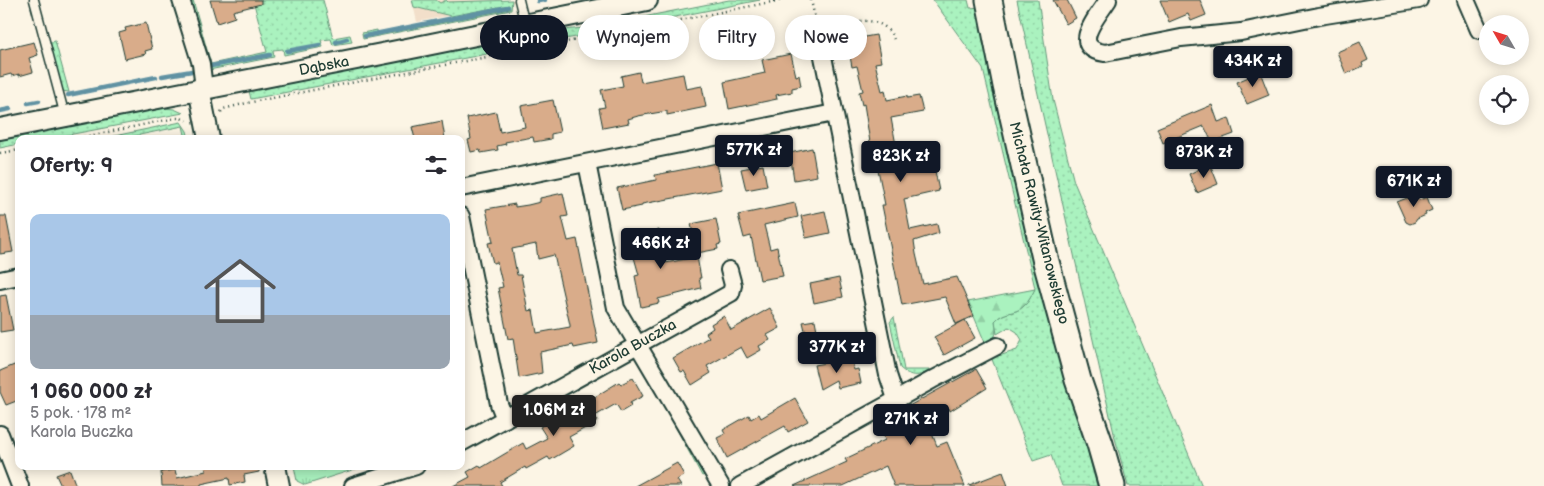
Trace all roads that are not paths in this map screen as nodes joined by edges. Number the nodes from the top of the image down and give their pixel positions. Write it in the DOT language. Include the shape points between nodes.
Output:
graph roads {
  1 [pos="34,0"];
  2 [pos="181,0"];
  3 [pos="519,0"];
  4 [pos="647,0"];
  5 [pos="989,0"];
  6 [pos="1005,0"];
  7 [pos="1108,0"];
  8 [pos="1418,0"];
  9 [pos="1466,0"];
  10 [pos="523,15"];
  11 [pos="568,16"];
  12 [pos="1479,30"];
  13 [pos="480,34"];
  14 [pos="824,60"];
  15 [pos="202,89"];
  16 [pos="834,113"];
  17 [pos="65,116"];
  18 [pos="0,129"];
  19 [pos="208,135"];
  20 [pos="587,163"];
  21 [pos="465,187"];
  22 [pos="465,236"];
  23 [pos="729,270"];
  24 [pos="15,277"];
  25 [pos="0,280"];
  26 [pos="638,344"];
  27 [pos="997,346"];
  28 [pos="896,399"];
  29 [pos="505,419"];
  30 [pos="0,434"];
  31 [pos="465,441"];
  32 [pos="1100,444"];
  33 [pos="276,470"];
  34 [pos="403,470"];
  35 [pos="20,486"];
  36 [pos="279,486"];
  37 [pos="353,486"];
  38 [pos="721,486"];
  39 [pos="740,486"];
  40 [pos="1112,486"];
  1 -- 17 [label="lane"];
  2 -- 15 [label="street" via="201,64"];
  3 -- 10 [label="lane"];
  4 -- 11 [label="street, Dąbska"];
  5 -- 32 [label="main road, Michała Rawity-Witanowskiego" via="1046,258 1078,380"];
  6 -- 32 [label="main road, Michała Rawity-Witanowskiego" via="1089,378"];
  7 -- 8 [label="street" via="1087,35 1088,46 1099,52 1241,32"];
  9 -- 12 [label="street"];
  13 -- 15 [label="street, Dąbska"];
  14 -- 16 [label="street"];
  15 -- 17 [label="street, Dąbska"];
  15 -- 19 [label="street"];
  16 -- 20 [label="street"];
  16 -- 28 [label="street" via="888,375"];
  17 -- 18 [label="street, Dąbska"];
  20 -- 21 [label="street"];
  20 -- 26 [label="street" via="614,304"];
  22 -- 29 [label="street" via="499,404"];
  23 -- 26 [label="street, Karola Buczka" via="733,285 731,293"];
  24 -- 25 [label="street"];
  26 -- 29 [label="street, Karola Buczka"];
  26 -- 38 [label="street"];
  27 -- 28 [label="street"];
  28 -- 39 [label="street"];
  29 -- 31 [label="street, Karola Buczka"];
  30 -- 35 [label="street"];
  32 -- 40 [label="main road, Michała Rawity-Witanowskiego"];
  33 -- 36 [label="street"];
  34 -- 37 [label="street"];
}
